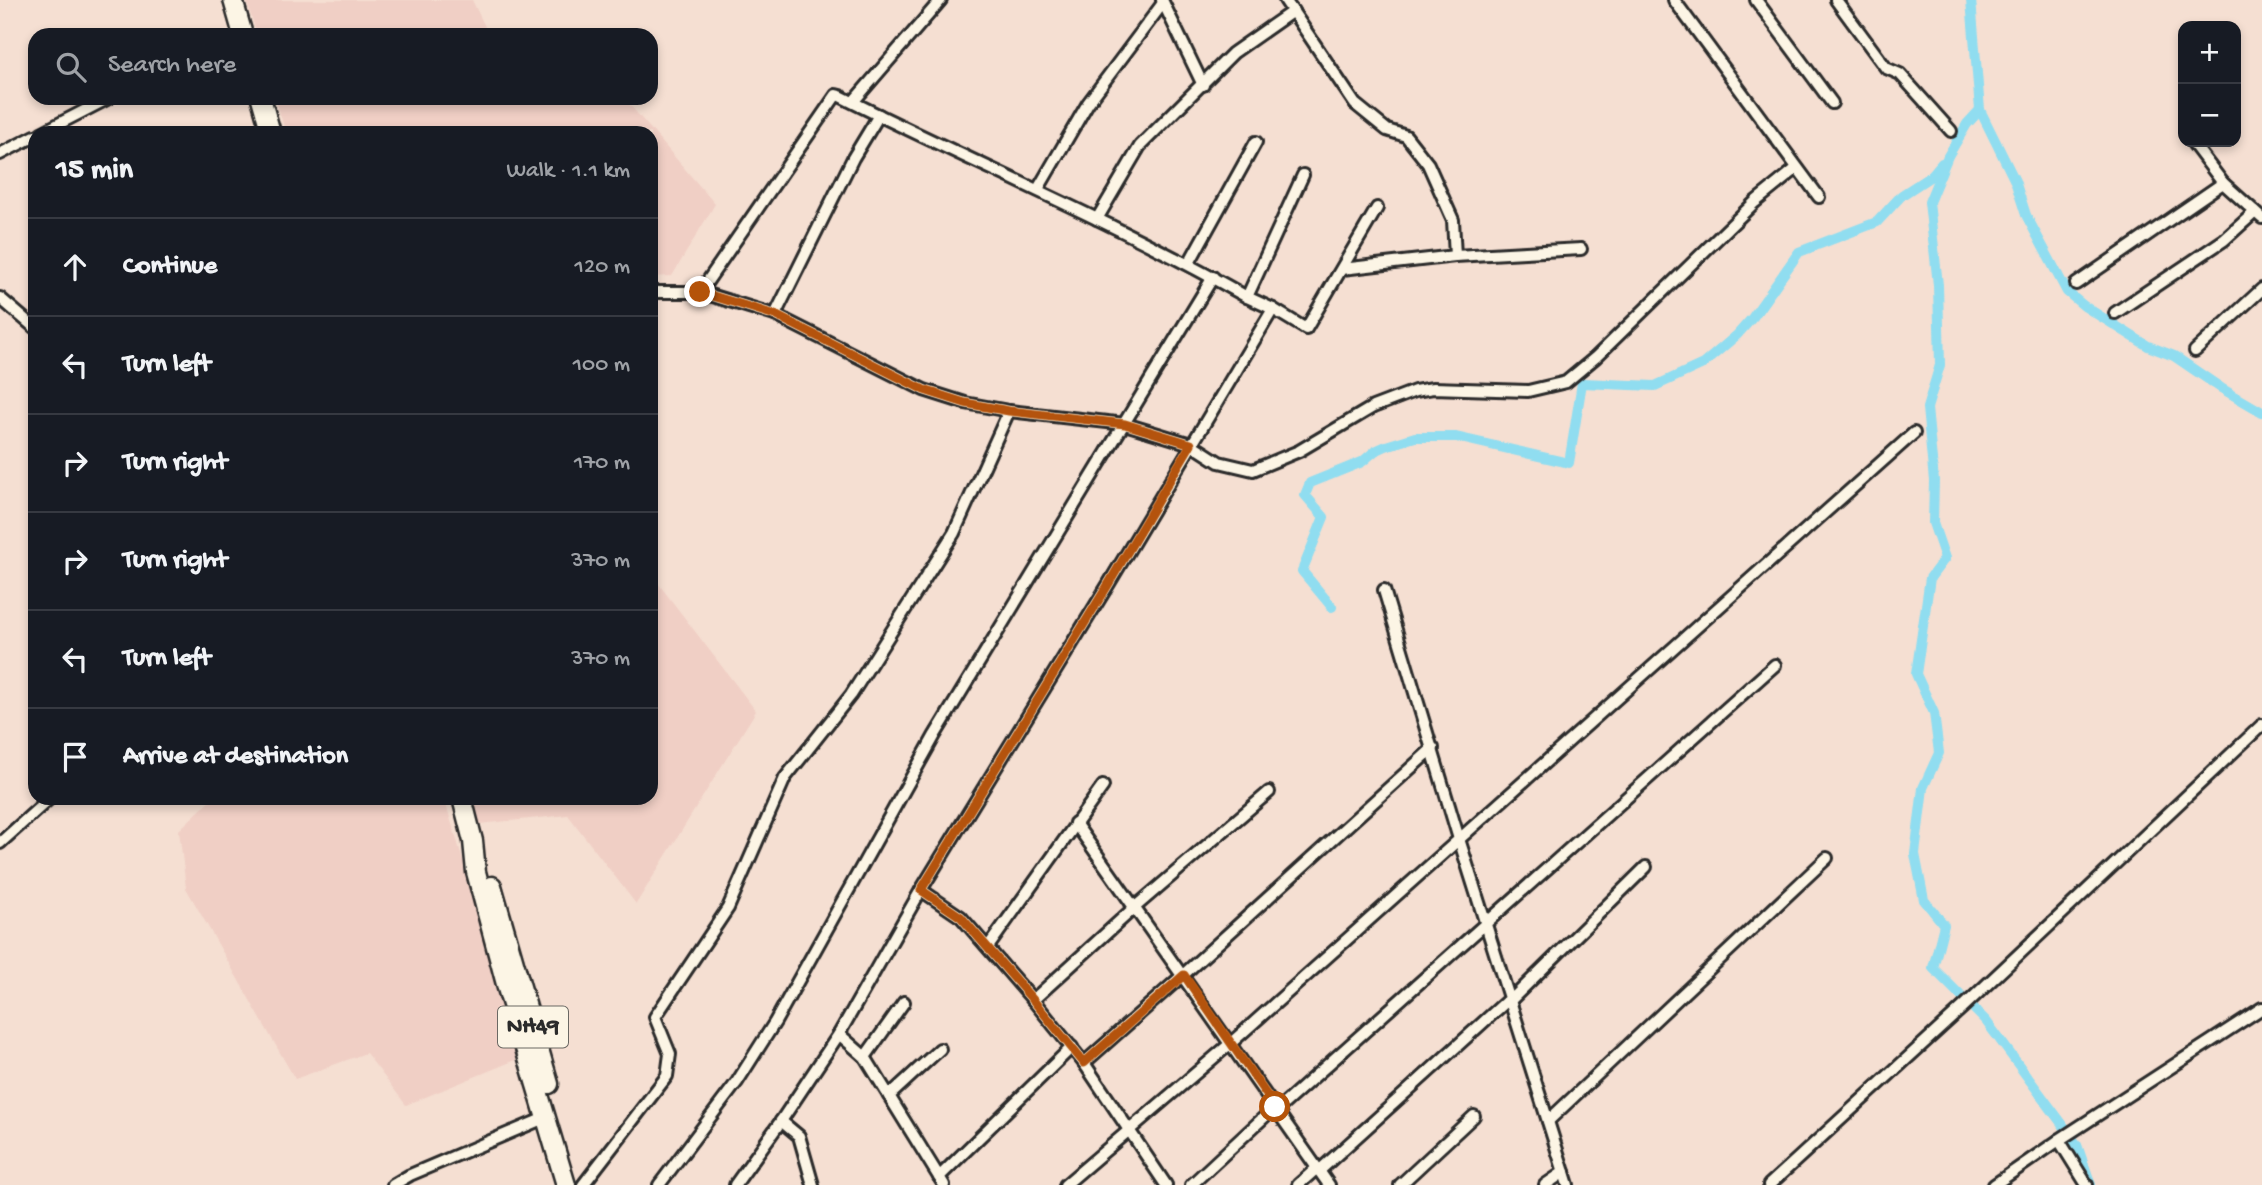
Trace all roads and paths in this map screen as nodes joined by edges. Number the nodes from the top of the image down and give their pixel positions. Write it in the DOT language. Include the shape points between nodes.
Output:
graph roads {
  1 [pos="233,0"];
  2 [pos="942,0"];
  3 [pos="1285,0"];
  4 [pos="1674,0"];
  5 [pos="1756,0"];
  6 [pos="1836,0"];
  7 [pos="1162,2"];
  8 [pos="1293,11"];
  9 [pos="237,28"];
  10 [pos="1203,85"];
  11 [pos="853,102"];
  12 [pos="1832,103"];
  13 [pos="95,105"];
  14 [pos="263,105"];
  15 [pos="879,115"];
  16 [pos="55,126"];
  17 [pos="269,126"];
  18 [pos="1951,131"];
  19 [pos="28,140"];
  20 [pos="1256,142"];
  21 [pos="2196,147"];
  22 [pos="0,154"];
  23 [pos="1797,168"];
  24 [pos="1303,175"];
  25 [pos="2223,183"];
  26 [pos="1038,189"];
  27 [pos="1819,197"];
  28 [pos="1377,208"];
  29 [pos="2258,215"];
  30 [pos="1097,219"];
  31 [pos="1581,249"];
  32 [pos="1455,256"];
  33 [pos="1189,263"];
  34 [pos="1342,269"];
  35 [pos="1213,277"];
  36 [pos="2076,285"];
  37 [pos="2262,289"];
  38 [pos="658,292"];
  39 [pos="700,292"];
  40 [pos="1247,297"];
  41 [pos="0,298"];
  42 [pos="1273,309"];
  43 [pos="2115,313"];
  44 [pos="775,315"];
  45 [pos="28,322"];
  46 [pos="2195,351"];
  47 [pos="1009,411"];
  48 [pos="1125,424"];
  49 [pos="1914,433"];
  50 [pos="1191,444"];
  51 [pos="1384,590"];
  52 [pos="1775,665"];
  53 [pos="2262,725"];
  54 [pos="1433,748"];
  55 [pos="1103,786"];
  56 [pos="1269,792"];
  57 [pos="42,805"];
  58 [pos="464,805"];
  59 [pos="1075,823"];
  60 [pos="1459,839"];
  61 [pos="473,841"];
  62 [pos="0,843"];
  63 [pos="1827,858"];
  64 [pos="1646,867"];
  65 [pos="921,890"];
  66 [pos="1133,908"];
  67 [pos="1486,924"];
  68 [pos="988,947"];
  69 [pos="1184,975"];
  70 [pos="1510,999"];
  71 [pos="1033,1000"];
  72 [pos="904,1002"];
  73 [pos="2262,1008"];
  74 [pos="839,1034"];
  75 [pos="1231,1043"];
  76 [pos="1072,1047"];
  77 [pos="940,1048"];
  78 [pos="865,1057"];
  79 [pos="1084,1063"];
  80 [pos="889,1096"];
  81 [pos="1276,1109"];
  82 [pos="1474,1116"];
  83 [pos="547,1117"];
  84 [pos="781,1121"];
  85 [pos="1548,1121"];
  86 [pos="1130,1131"];
  87 [pos="2059,1140"];
  88 [pos="1318,1170"];
  89 [pos="1564,1172"];
  90 [pos="941,1181"];
  91 [pos="393,1185"];
  92 [pos="566,1185"];
  93 [pos="580,1185"];
  94 [pos="659,1185"];
  95 [pos="735,1185"];
  96 [pos="813,1185"];
  97 [pos="1065,1185"];
  98 [pos="1166,1185"];
  99 [pos="1191,1185"];
  100 [pos="1298,1185"];
  101 [pos="1329,1185"];
  102 [pos="1400,1185"];
  103 [pos="1545,1185"];
  104 [pos="1568,1185"];
  105 [pos="1769,1185"];
  106 [pos="1994,1185"];
  107 [pos="2087,1185"];
  1 -- 9 [label="highway"];
  2 -- 11 [label="street"];
  3 -- 8 [label="street"];
  4 -- 23 [label="street"];
  5 -- 12 [label="street"];
  6 -- 18 [label="street" via="1886,68 1900,74"];
  7 -- 10 [label="street"];
  7 -- 26 [label="street" via="1088,103"];
  8 -- 10 [label="street" via="1233,53"];
  8 -- 32 [label="street" via="1355,104 1387,130 1406,136 1428,164 1453,220"];
  10 -- 30 [label="street" via="1140,146"];
  11 -- 15 [label="street"];
  11 -- 39 [label="street" via="840,96 832,99"];
  13 -- 16 [label="street"];
  14 -- 17 [label="highway"];
  15 -- 26 [label="street"];
  15 -- 44 [label="street"];
  19 -- 22 [label="street"];
  20 -- 33 [label="street"];
  21 -- 25 [label="street"];
  23 -- 27 [label="street"];
  23 -- 50 [label="street" via="1755,202 1566,382 1528,391 1415,391 1373,407 1299,451 1253,470 1219,462"];
  24 -- 40 [label="street"];
  25 -- 29 [label="street"];
  25 -- 36 [label="street"];
  26 -- 30 [label="street"];
  28 -- 34 [label="street"];
  29 -- 43 [label="street"];
  30 -- 33 [label="street"];
  31 -- 32 [label="street"];
  32 -- 34 [label="street"];
  33 -- 35 [label="street"];
  34 -- 42 [label="street" via="1306,329"];
  35 -- 40 [label="street"];
  35 -- 48 [label="street"];
  37 -- 46 [label="street"];
  38 -- 39 [label="street"];
  39 -- 44 [label="street"];
  40 -- 42 [label="street"];
  41 -- 45 [label="street"];
  42 -- 50 [label="street"];
  44 -- 47 [label="street" via="924,390"];
  47 -- 48 [label="street"];
  47 -- 93 [label="street" via="954,533 851,695 786,778 728,908 655,1017 670,1054 667,1076"];
  48 -- 50 [label="street"];
  48 -- 94 [label="street" via="935,735 775,1022 737,1082"];
  49 -- 60 [label="street"];
  50 -- 65 [label="street"];
  51 -- 54 [label="street"];
  52 -- 67 [label="street"];
  53 -- 105 [label="street"];
  54 -- 60 [label="street"];
  54 -- 69 [label="street"];
  55 -- 59 [label="street"];
  56 -- 66 [label="street"];
  57 -- 62 [label="street"];
  58 -- 61 [label="highway, NH49"];
  59 -- 66 [label="street"];
  59 -- 68 [label="street"];
  60 -- 67 [label="street"];
  60 -- 75 [label="street"];
  61 -- 83 [label="highway, NH49" via="476,872 507,988"];
  61 -- 93 [label="highway, NH49" via="487,869"];
  63 -- 85 [label="street"];
  64 -- 70 [label="street"];
  65 -- 68 [label="street" via="961,917"];
  65 -- 74 [label="street"];
  66 -- 69 [label="street"];
  66 -- 71 [label="street"];
  67 -- 70 [label="street"];
  67 -- 81 [label="street"];
  68 -- 71 [label="street"];
  69 -- 75 [label="street"];
  69 -- 79 [label="street"];
  70 -- 85 [label="street"];
  70 -- 88 [label="street"];
  71 -- 76 [label="street"];
  72 -- 78 [label="street"];
  73 -- 87 [label="street"];
  74 -- 78 [label="street"];
  74 -- 84 [label="street"];
  75 -- 81 [label="street"];
  75 -- 86 [label="street"];
  76 -- 79 [label="street"];
  76 -- 90 [label="street"];
  77 -- 80 [label="street"];
  78 -- 80 [label="street"];
  79 -- 86 [label="street"];
  80 -- 90 [label="street"];
  81 -- 88 [label="street"];
  81 -- 99 [label="street"];
  82 -- 102 [label="street"];
  83 -- 91 [label="street"];
  83 -- 92 [label="highway, NH49"];
  84 -- 95 [label="street"];
  84 -- 96 [label="street" via="799,1136"];
  85 -- 89 [label="street"];
  86 -- 97 [label="street"];
  86 -- 98 [label="street"];
  87 -- 106 [label="street"];
  87 -- 107 [label="street"];
  88 -- 100 [label="street"];
  88 -- 101 [label="street"];
  89 -- 103 [label="street"];
  89 -- 104 [label="street"];
}
